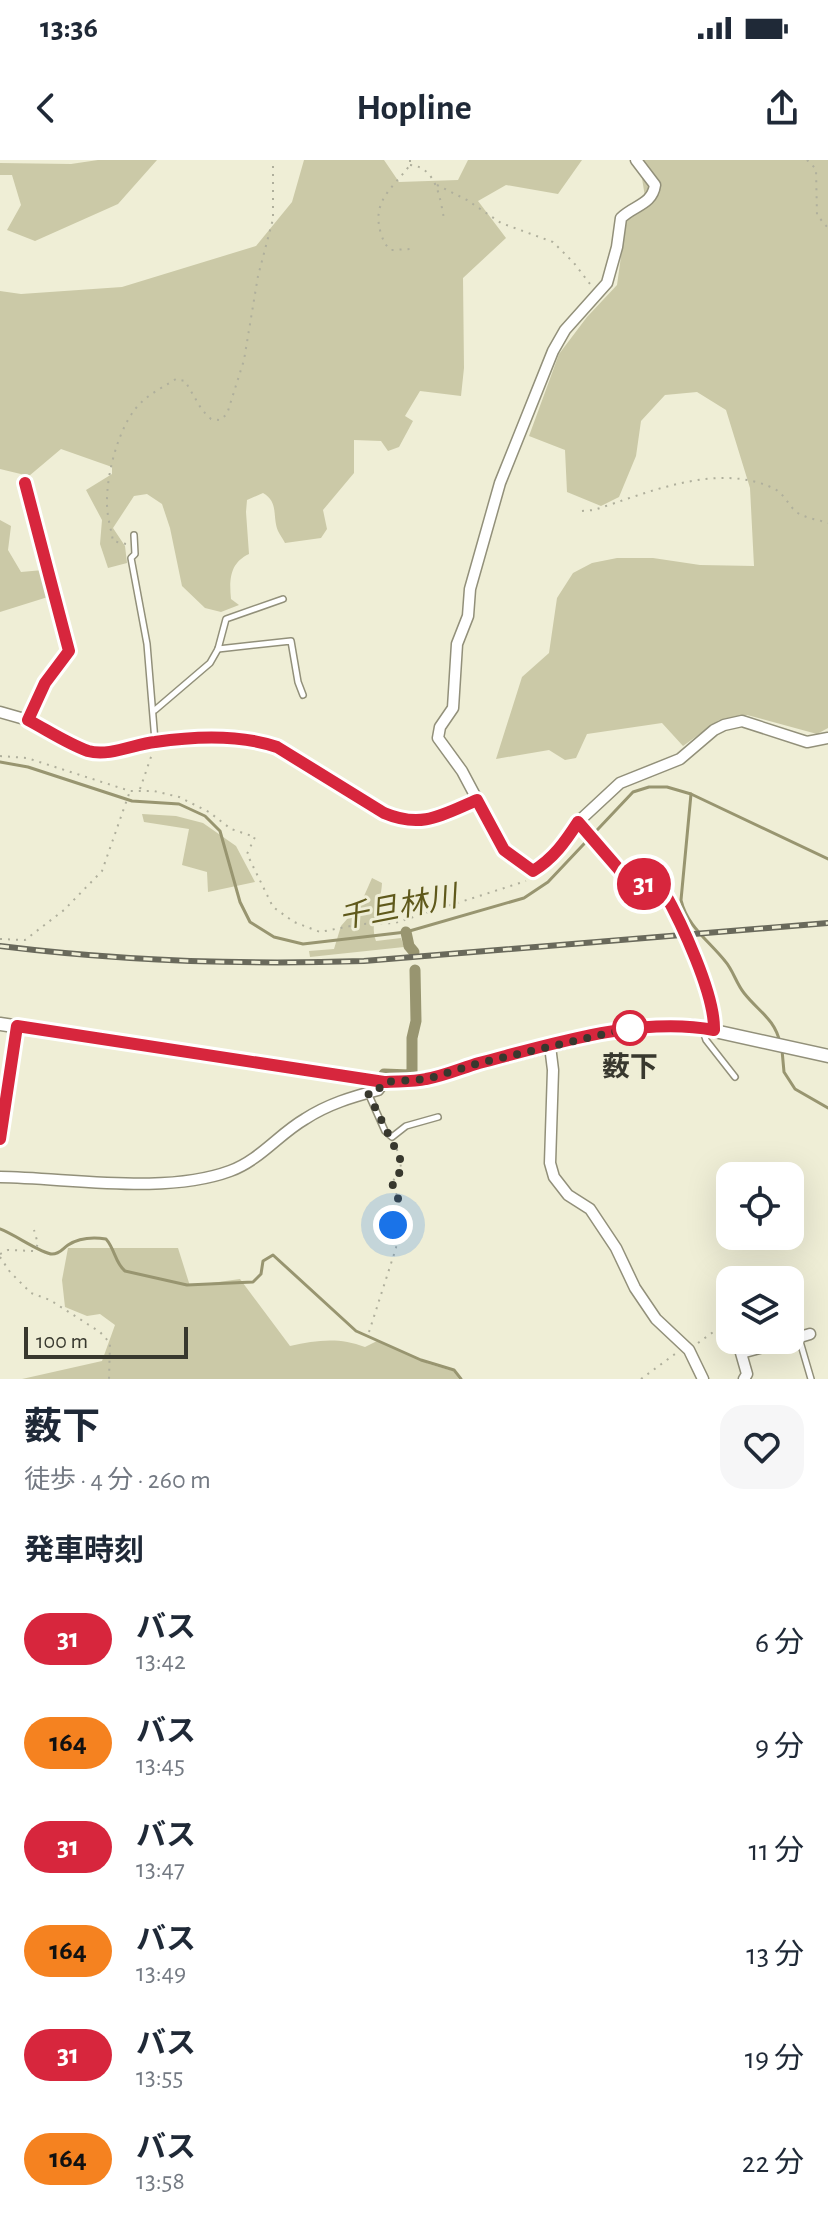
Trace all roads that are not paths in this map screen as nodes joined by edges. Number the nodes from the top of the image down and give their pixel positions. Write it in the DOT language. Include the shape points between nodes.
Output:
graph roads {
  1 [pos="636,160"];
  2 [pos="25,483"];
  3 [pos="134,535"];
  4 [pos="283,599"];
  5 [pos="218,649"];
  6 [pos="303,695"];
  7 [pos="154,711"];
  8 [pos="0,712"];
  9 [pos="28,720"];
  10 [pos="828,738"];
  11 [pos="155,742"];
  12 [pos="477,800"];
  13 [pos="578,822"];
  14 [pos="0,1024"];
  15 [pos="17,1026"];
  16 [pos="708,1029"];
  17 [pos="550,1046"];
  18 [pos="828,1056"];
  19 [pos="735,1077"];
  20 [pos="384,1082"];
  21 [pos="368,1093"];
  22 [pos="438,1117"];
  23 [pos="0,1139"];
  24 [pos="0,1177"];
  25 [pos="741,1354"];
  26 [pos="802,1354"];
  27 [pos="703,1379"];
  28 [pos="744,1379"];
  29 [pos="811,1379"];
  1 -- 12 [label="street" via="655,185 654,193 621,218 607,283 553,351 500,483 470,589 455,656 453,708 438,738"];
  2 -- 9 [label="street" via="69,651 45,683"];
  3 -- 7 [label="lane" via="133,576"];
  4 -- 5 [label="lane" via="226,619"];
  5 -- 6 [label="lane" via="291,641"];
  5 -- 7 [label="lane" via="210,663"];
  7 -- 11 [label="lane"];
  8 -- 9 [label="street"];
  9 -- 11 [label="street" via="89,751"];
  10 -- 13 [label="street" via="807,742 742,721 724,725 680,759 620,783"];
  11 -- 12 [label="street" via="261,741 402,821 433,819"];
  12 -- 13 [label="street" via="504,850 533,871 561,848"];
  13 -- 16 [label="lane" via="629,881 663,890 684,929 712,1010"];
  14 -- 15 [label="street"];
  15 -- 20 [label="street"];
  15 -- 23 [label="street"];
  16 -- 17 [label="street" via="639,1027"];
  16 -- 18 [label="street"];
  16 -- 19 [label="lane" via="706,1040"];
  17 -- 20 [label="street" via="427,1079"];
  17 -- 27 [label="street" via="554,1177 568,1195 590,1209 635,1288 656,1319 687,1348"];
  20 -- 21 [label="street"];
  21 -- 22 [label="lane" via="392,1137 406,1126"];
  21 -- 24 [label="street" via="332,1104 260,1154 218,1175 144,1183"];
  25 -- 28 [label="street"];
  26 -- 29 [label="lane"];
}
